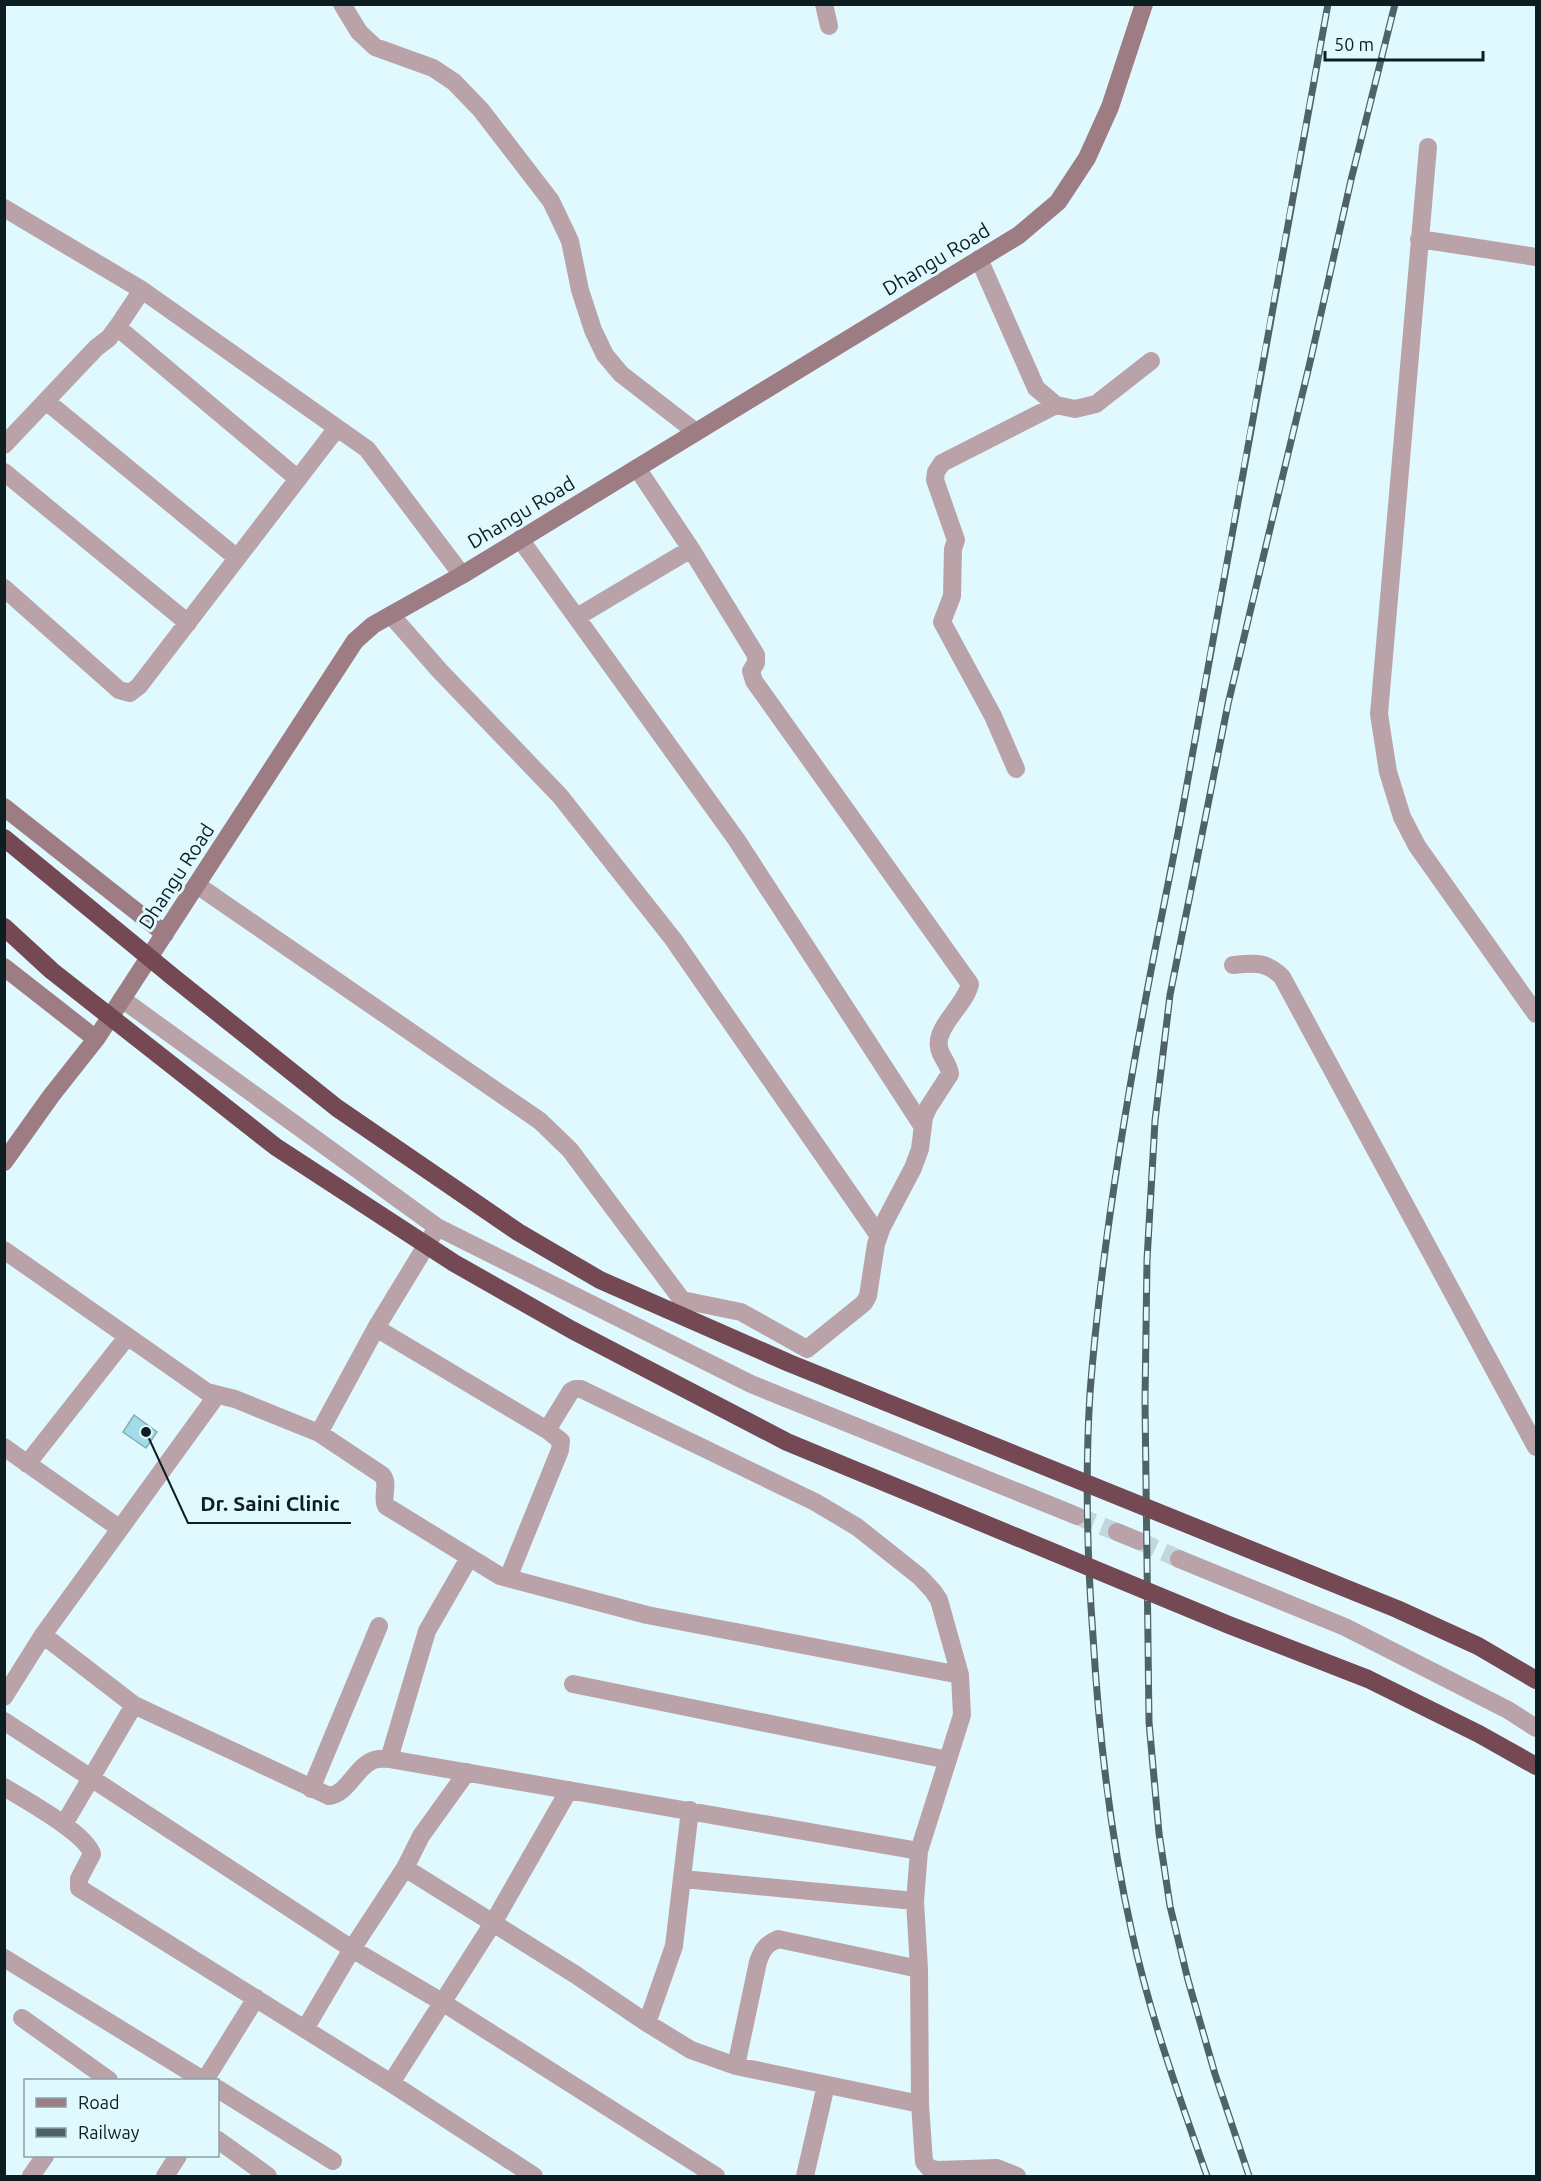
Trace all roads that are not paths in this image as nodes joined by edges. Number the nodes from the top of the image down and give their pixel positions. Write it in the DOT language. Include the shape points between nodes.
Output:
graph roads {
  1 [pos="342,4"];
  2 [pos="824,4"];
  3 [pos="1144,4"];
  4 [pos="829,26"];
  5 [pos="1428,147"];
  6 [pos="4,208"];
  7 [pos="1419,239"];
  8 [pos="1536,257"];
  9 [pos="979,259"];
  10 [pos="142,290"];
  11 [pos="117,327"];
  12 [pos="1151,361"];
  13 [pos="46,401"];
  14 [pos="1056,405"];
  15 [pos="337,428"];
  16 [pos="696,432"];
  17 [pos="6,440"];
  18 [pos="636,468"];
  19 [pos="4,472"];
  20 [pos="298,479"];
  21 [pos="520,539"];
  22 [pos="691,549"];
  23 [pos="237,558"];
  24 [pos="462,575"];
  25 [pos="4,588"];
  26 [pos="391,615"];
  27 [pos="577,617"];
  28 [pos="188,623"];
  29 [pos="1016,769"];
  30 [pos="4,807"];
  31 [pos="4,838"];
  32 [pos="197,885"];
  33 [pos="4,927"];
  34 [pos="165,934"];
  35 [pos="1233,964"];
  36 [pos="4,967"];
  37 [pos="122,999"];
  38 [pos="1536,1014"];
  39 [pos="96,1039"];
  40 [pos="923,1127"];
  41 [pos="4,1162"];
  42 [pos="437,1227"];
  43 [pos="879,1236"];
  44 [pos="4,1250"];
  45 [pos="376,1328"];
  46 [pos="127,1337"];
  47 [pos="217,1395"];
  48 [pos="547,1430"];
  49 [pos="318,1433"];
  50 [pos="4,1447"];
  51 [pos="1536,1447"];
  52 [pos="27,1464"];
  53 [pos="1077,1516"];
  54 [pos="119,1528"];
  55 [pos="1117,1532"];
  56 [pos="1139,1541"];
  57 [pos="469,1558"];
  58 [pos="1179,1559"];
  59 [pos="508,1578"];
  60 [pos="379,1626"];
  61 [pos="44,1635"];
  62 [pos="960,1675"];
  63 [pos="1536,1680"];
  64 [pos="573,1684"];
  65 [pos="4,1697"];
  66 [pos="134,1705"];
  67 [pos="4,1721"];
  68 [pos="1536,1728"];
  69 [pos="389,1759"];
  70 [pos="948,1760"];
  71 [pos="1536,1766"];
  72 [pos="467,1772"];
  73 [pos="91,1778"];
  74 [pos="4,1787"];
  75 [pos="311,1789"];
  76 [pos="569,1790"];
  77 [pos="690,1810"];
  78 [pos="64,1824"];
  79 [pos="919,1851"];
  80 [pos="405,1868"];
  81 [pos="683,1880"];
  82 [pos="915,1902"];
  83 [pos="493,1923"];
  84 [pos="352,1949"];
  85 [pos="4,1958"];
  86 [pos="920,1969"];
  87 [pos="256,1998"];
  88 [pos="442,2002"];
  89 [pos="22,2018"];
  90 [pos="647,2023"];
  91 [pos="305,2028"];
  92 [pos="736,2066"];
  93 [pos="108,2079"];
  94 [pos="202,2079"];
  95 [pos="205,2079"];
  96 [pos="391,2083"];
  97 [pos="826,2085"];
  98 [pos="219,2094"];
  99 [pos="920,2104"];
  100 [pos="219,2141"];
  101 [pos="44,2157"];
  102 [pos="177,2157"];
  103 [pos="333,2161"];
  104 [pos="929,2172"];
  105 [pos="31,2176"];
  106 [pos="165,2176"];
  107 [pos="268,2176"];
  108 [pos="534,2176"];
  109 [pos="716,2176"];
  110 [pos="805,2176"];
  111 [pos="1017,2176"];
  1 -- 16 [label="street" via="359,32 375,47 433,68 454,82 481,110 552,201 570,241 580,290 605,355 621,374"];
  2 -- 4 [label="street"];
  3 -- 9 [label="street, Dhangu Road" via="1110,107 1087,158 1058,202 1019,235"];
  5 -- 7 [label="street"];
  6 -- 10 [label="street"];
  7 -- 8 [label="street"];
  7 -- 38 [label="street" via="1379,714 1388,772 1402,817 1417,846"];
  9 -- 14 [label="street" via="1036,388"];
  9 -- 16 [label="street, Dhangu Road"];
  10 -- 11 [label="street"];
  10 -- 15 [label="street"];
  11 -- 13 [label="street"];
  11 -- 20 [label="street"];
  12 -- 14 [label="street" via="1096,404 1075,409"];
  13 -- 17 [label="street"];
  13 -- 23 [label="street"];
  14 -- 29 [label="street" via="942,463 935,480 956,540 952,596 942,622 993,716"];
  15 -- 20 [label="street"];
  15 -- 24 [label="street" via="367,449"];
  16 -- 18 [label="street, Dhangu Road"];
  18 -- 21 [label="street, Dhangu Road"];
  18 -- 22 [label="street"];
  19 -- 28 [label="street"];
  20 -- 23 [label="street"];
  21 -- 24 [label="street, Dhangu Road"];
  21 -- 27 [label="street"];
  22 -- 27 [label="street"];
  22 -- 40 [label="street" via="756,655 751,671 754,681 969,980 968,992 941,1032 939,1048 950,1074 928,1108"];
  23 -- 28 [label="street"];
  24 -- 26 [label="street, Dhangu Road"];
  25 -- 28 [label="street" via="124,693 136,690"];
  26 -- 32 [label="street, Dhangu Road" via="355,641"];
  26 -- 43 [label="street" via="560,796 673,939"];
  27 -- 40 [label="street" via="736,839"];
  30 -- 34 [label="street"];
  31 -- 63 [label="highway, bridge" via="337,1108 518,1232 600,1280 789,1363 1397,1609 1478,1646"];
  32 -- 34 [label="street, Dhangu Road"];
  32 -- 43 [label="street" via="540,1121 570,1150 682,1300 741,1312 807,1348 867,1299"];
  33 -- 71 [label="highway, bridge" via="61,978 276,1147 454,1263 572,1330 787,1442 1368,1679"];
  34 -- 37 [label="street, Dhangu Road"];
  35 -- 51 [label="street" via="1257,963 1272,967 1282,976"];
  36 -- 39 [label="street"];
  37 -- 39 [label="street, Dhangu Road"];
  37 -- 42 [label="street"];
  39 -- 41 [label="street, Dhangu Road"];
  40 -- 43 [label="street" via="914,1168"];
  42 -- 45 [label="street"];
  42 -- 53 [label="street" via="750,1384"];
  44 -- 46 [label="street"];
  45 -- 48 [label="street"];
  45 -- 49 [label="street"];
  46 -- 47 [label="street"];
  46 -- 52 [label="street"];
  47 -- 49 [label="street"];
  47 -- 54 [label="street"];
  48 -- 59 [label="street" via="561,1441 560,1450"];
  48 -- 62 [label="street" via="571,1392 581,1389 841,1517 933,1591"];
  49 -- 57 [label="street" via="385,1477 386,1506"];
  50 -- 52 [label="street"];
  52 -- 54 [label="street"];
  54 -- 61 [label="street"];
  55 -- 56 [label="street"];
  57 -- 59 [label="street"];
  57 -- 69 [label="street" via="427,1631"];
  58 -- 68 [label="street" via="1345,1627"];
  59 -- 62 [label="street" via="647,1615"];
  60 -- 75 [label="street"];
  61 -- 65 [label="street"];
  61 -- 66 [label="street"];
  62 -- 70 [label="street" via="962,1715"];
  64 -- 70 [label="street"];
  66 -- 73 [label="street"];
  66 -- 75 [label="street"];
  67 -- 73 [label="street"];
  69 -- 72 [label="street"];
  69 -- 75 [label="street" via="369,1762 334,1796"];
  70 -- 79 [label="street"];
  72 -- 76 [label="street"];
  72 -- 80 [label="street" via="421,1836"];
  73 -- 78 [label="street"];
  73 -- 84 [label="street"];
  74 -- 78 [label="street"];
  76 -- 77 [label="street"];
  76 -- 83 [label="street"];
  77 -- 79 [label="street"];
  77 -- 81 [label="street"];
  78 -- 87 [label="street" via="92,1854 79,1879 80,1888"];
  79 -- 82 [label="street"];
  80 -- 83 [label="street"];
  80 -- 84 [label="street"];
  81 -- 82 [label="street"];
  81 -- 90 [label="street" via="674,1946"];
  82 -- 86 [label="street"];
  83 -- 88 [label="street"];
  83 -- 90 [label="street"];
  84 -- 88 [label="street"];
  84 -- 91 [label="street"];
  85 -- 94 [label="street"];
  86 -- 92 [label="street" via="778,1939 771,1941 758,1962"];
  86 -- 99 [label="street"];
  87 -- 91 [label="street"];
  87 -- 95 [label="street"];
  88 -- 96 [label="street"];
  88 -- 109 [label="street"];
  89 -- 93 [label="street"];
  90 -- 92 [label="street" via="691,2050"];
  91 -- 96 [label="street"];
  92 -- 97 [label="street"];
  96 -- 108 [label="street"];
  97 -- 99 [label="street"];
  97 -- 110 [label="street"];
  98 -- 103 [label="street"];
  99 -- 104 [label="street" via="924,2162"];
  100 -- 107 [label="street"];
  101 -- 105 [label="street"];
  102 -- 106 [label="street"];
  104 -- 111 [label="street" via="997,2168"];
}
